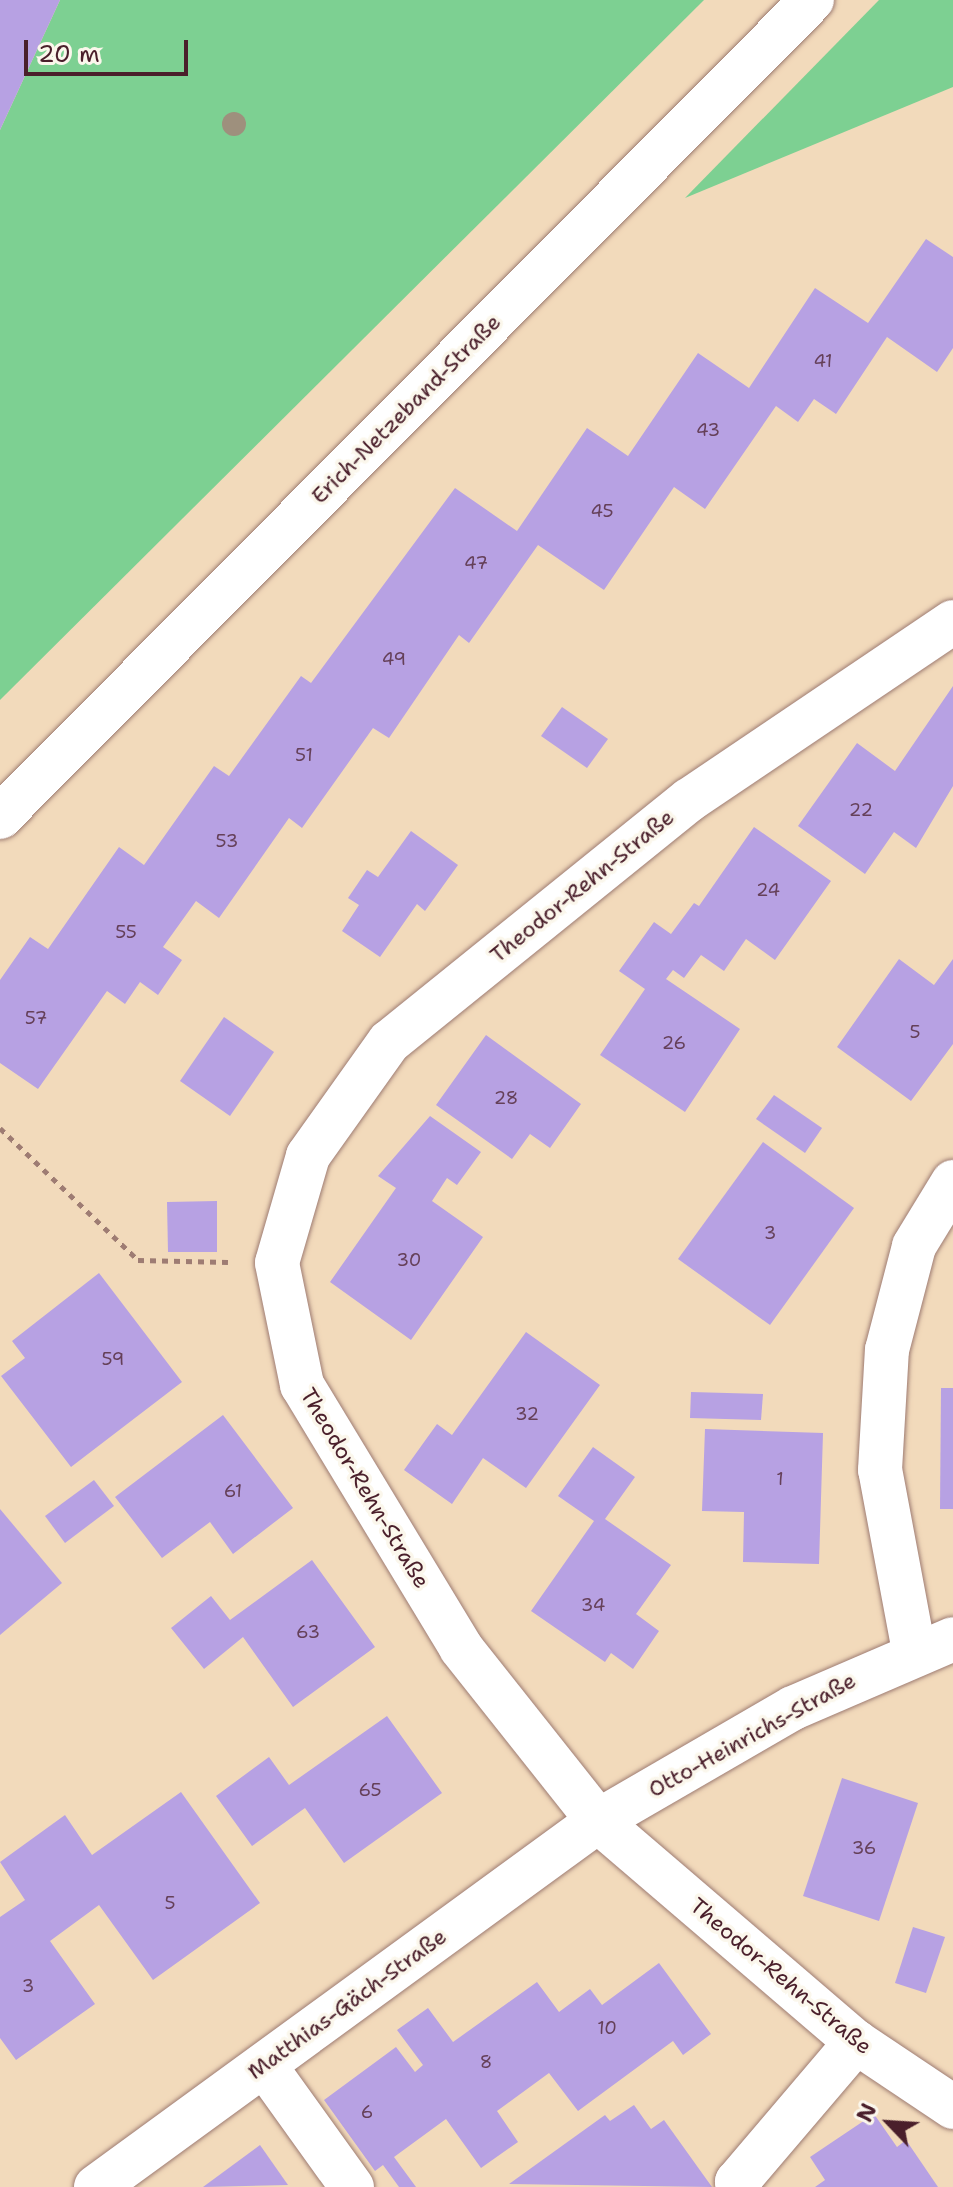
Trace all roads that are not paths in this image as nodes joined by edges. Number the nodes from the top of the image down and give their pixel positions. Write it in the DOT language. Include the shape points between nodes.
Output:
graph roads {
  1 [pos="812,0"];
  2 [pos="953,622"];
  3 [pos="0,817"];
  4 [pos="953,1182"];
  5 [pos="933,1645"];
  6 [pos="598,1821"];
  7 [pos="856,2042"];
  8 [pos="265,2066"];
  9 [pos="953,2107"];
  10 [pos="96,2187"];
  11 [pos="352,2187"];
  12 [pos="740,2187"];
  1 -- 3 [label="street, Erich-Netzeband-Straße"];
  2 -- 6 [label="street, Theodor-Rehn-Straße" via="689,800 389,1042 308,1156 277,1263 302,1385 461,1648"];
  4 -- 5 [label="street" via="914,1246 887,1350 880,1470"];
  5 -- 6 [label="street, Otto-Heinrichs-Straße" via="793,1708"];
  6 -- 7 [label="street, Theodor-Rehn-Straße"];
  6 -- 8 [label="street, Matthias-Gäch-Straße"];
  7 -- 9 [label="street, Theodor-Rehn-Straße"];
  7 -- 12 [label="street" via="737,2182"];
  8 -- 10 [label="street, Matthias-Gäch-Straße"];
  8 -- 11 [label="street"];
}
